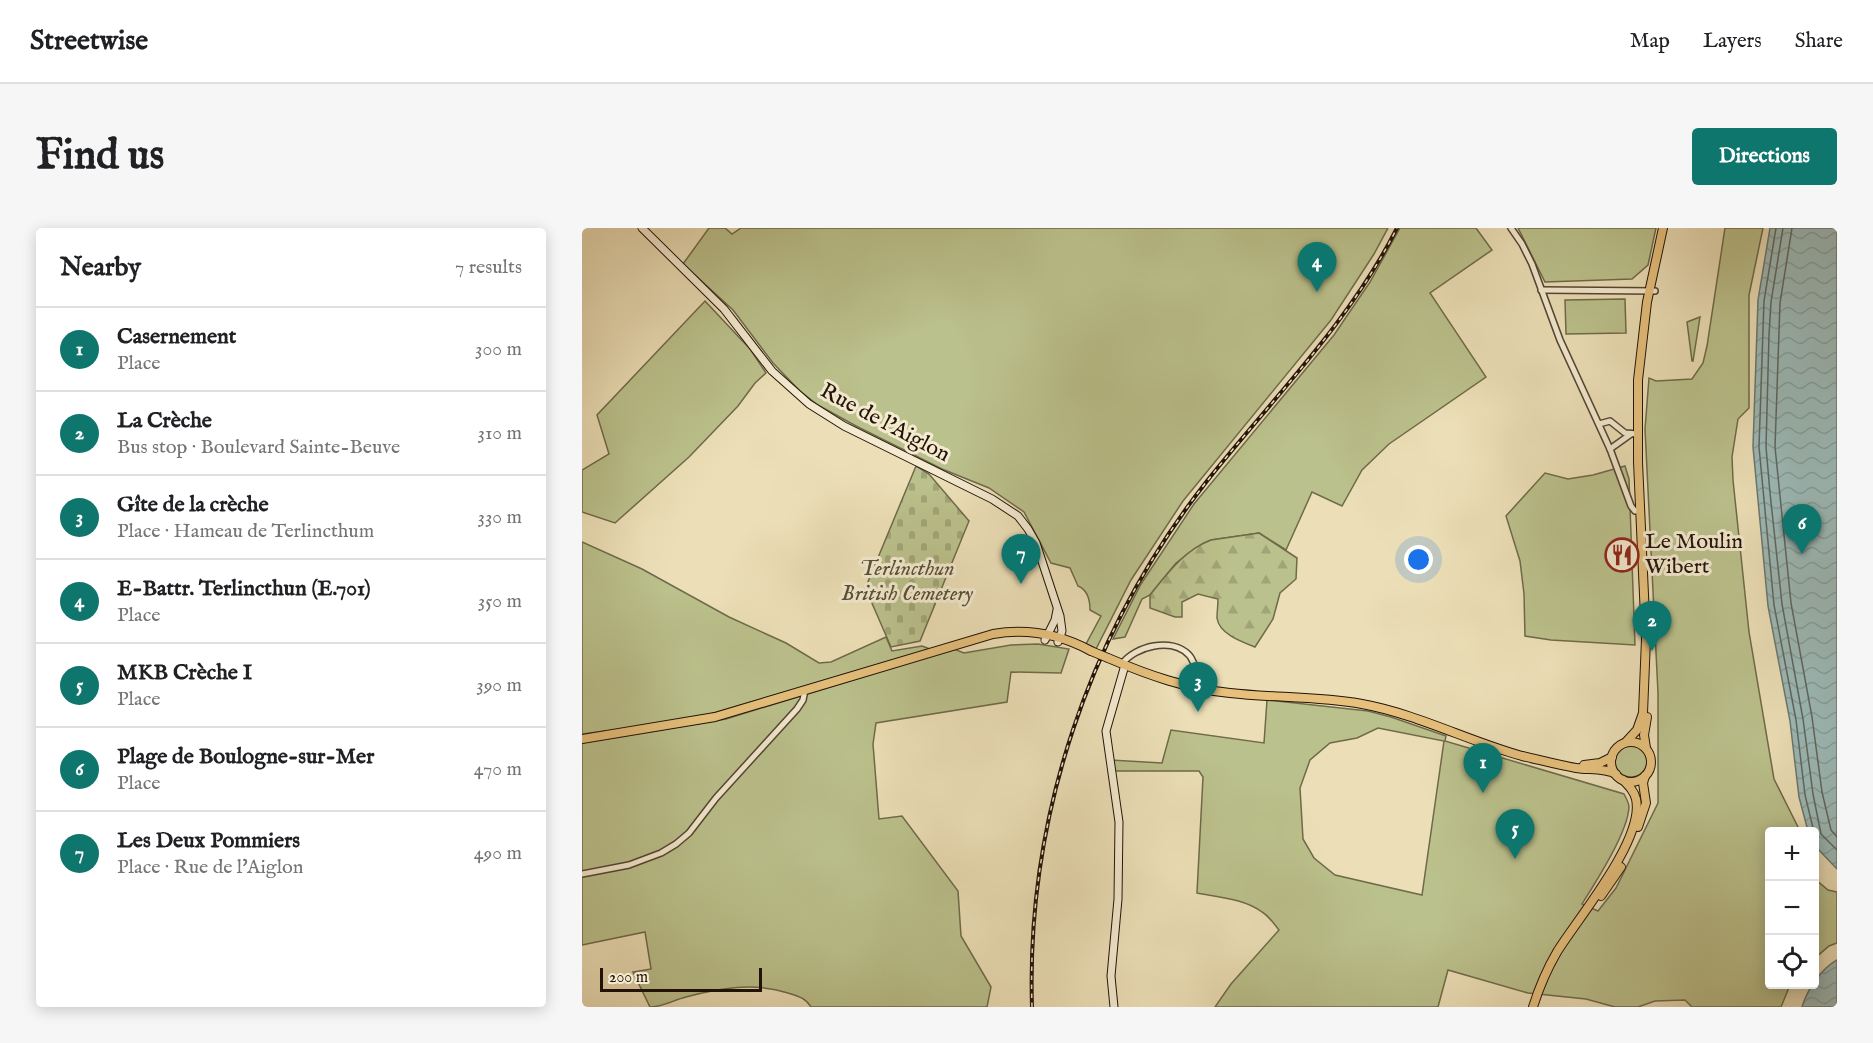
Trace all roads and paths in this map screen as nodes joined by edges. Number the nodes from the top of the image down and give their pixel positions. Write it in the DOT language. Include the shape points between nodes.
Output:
graph roads {
  1 [pos="1511,228"];
  2 [pos="1665,228"];
  3 [pos="644,229"];
  4 [pos="1541,290"];
  5 [pos="1652,290"];
  6 [pos="1599,424"];
  7 [pos="1635,434"];
  8 [pos="1610,449"];
  9 [pos="1640,511"];
  10 [pos="1057,610"];
  11 [pos="1046,637"];
  12 [pos="1059,640"];
  13 [pos="1123,665"];
  14 [pos="1644,679"];
  15 [pos="1203,689"];
  16 [pos="805,690"];
  17 [pos="582,739"];
  18 [pos="1626,742"];
  19 [pos="1646,749"];
  20 [pos="1612,757"];
  21 [pos="1533,758"];
  22 [pos="1645,776"];
  23 [pos="1620,777"];
  24 [pos="582,874"];
  25 [pos="1576,926"];
  26 [pos="1114,1007"];
  27 [pos="1533,1007"];
  1 -- 4 [label="street"];
  2 -- 5 [label="main road"];
  3 -- 10 [label="main road, Rue de l'Aiglon" via="724,309 772,371 801,398 840,423 1009,509 1036,543"];
  4 -- 5 [label="street"];
  4 -- 6 [label="street"];
  5 -- 7 [label="main road" via="1640,364"];
  6 -- 7 [label="street" via="1610,421 1623,432"];
  6 -- 8 [label="street"];
  7 -- 8 [label="street"];
  7 -- 9 [label="main road"];
  8 -- 9 [label="street" via="1632,506"];
  9 -- 14 [label="main road"];
  10 -- 11 [label="main road"];
  10 -- 12 [label="main road, Rue de l'Aiglon" via="1062,623"];
  11 -- 12 [label="main road"];
  11 -- 16 [label="main road" via="964,642"];
  12 -- 13 [label="main road, bridge"];
  13 -- 15 [label="main road"];
  13 -- 15 [label="street" via="1143,648 1178,648 1192,658"];
  13 -- 26 [label="main road" via="1106,735 1119,815 1118,899 1111,976"];
  14 -- 18 [label="main road" via="1641,722"];
  14 -- 19 [label="main road" via="1648,711"];
  15 -- 21 [label="main road" via="1369,705"];
  16 -- 17 [label="main road" via="702,720"];
  16 -- 24 [label="street" via="797,709 682,839 661,853 634,863"];
  18 -- 19 [label="main road" via="1638,743"];
  18 -- 20 [label="main road"];
  19 -- 22 [label="main road" via="1651,762"];
  20 -- 21 [label="main road" via="1588,765"];
  20 -- 23 [label="main road" via="1611,765"];
  21 -- 23 [label="main road" via="1608,771"];
  22 -- 23 [label="main road" via="1635,781"];
  22 -- 25 [label="main road" via="1645,806 1627,853 1612,882"];
  23 -- 25 [label="main road" via="1636,798 1635,821 1617,862"];
  25 -- 27 [label="main road" via="1550,965"];
}
